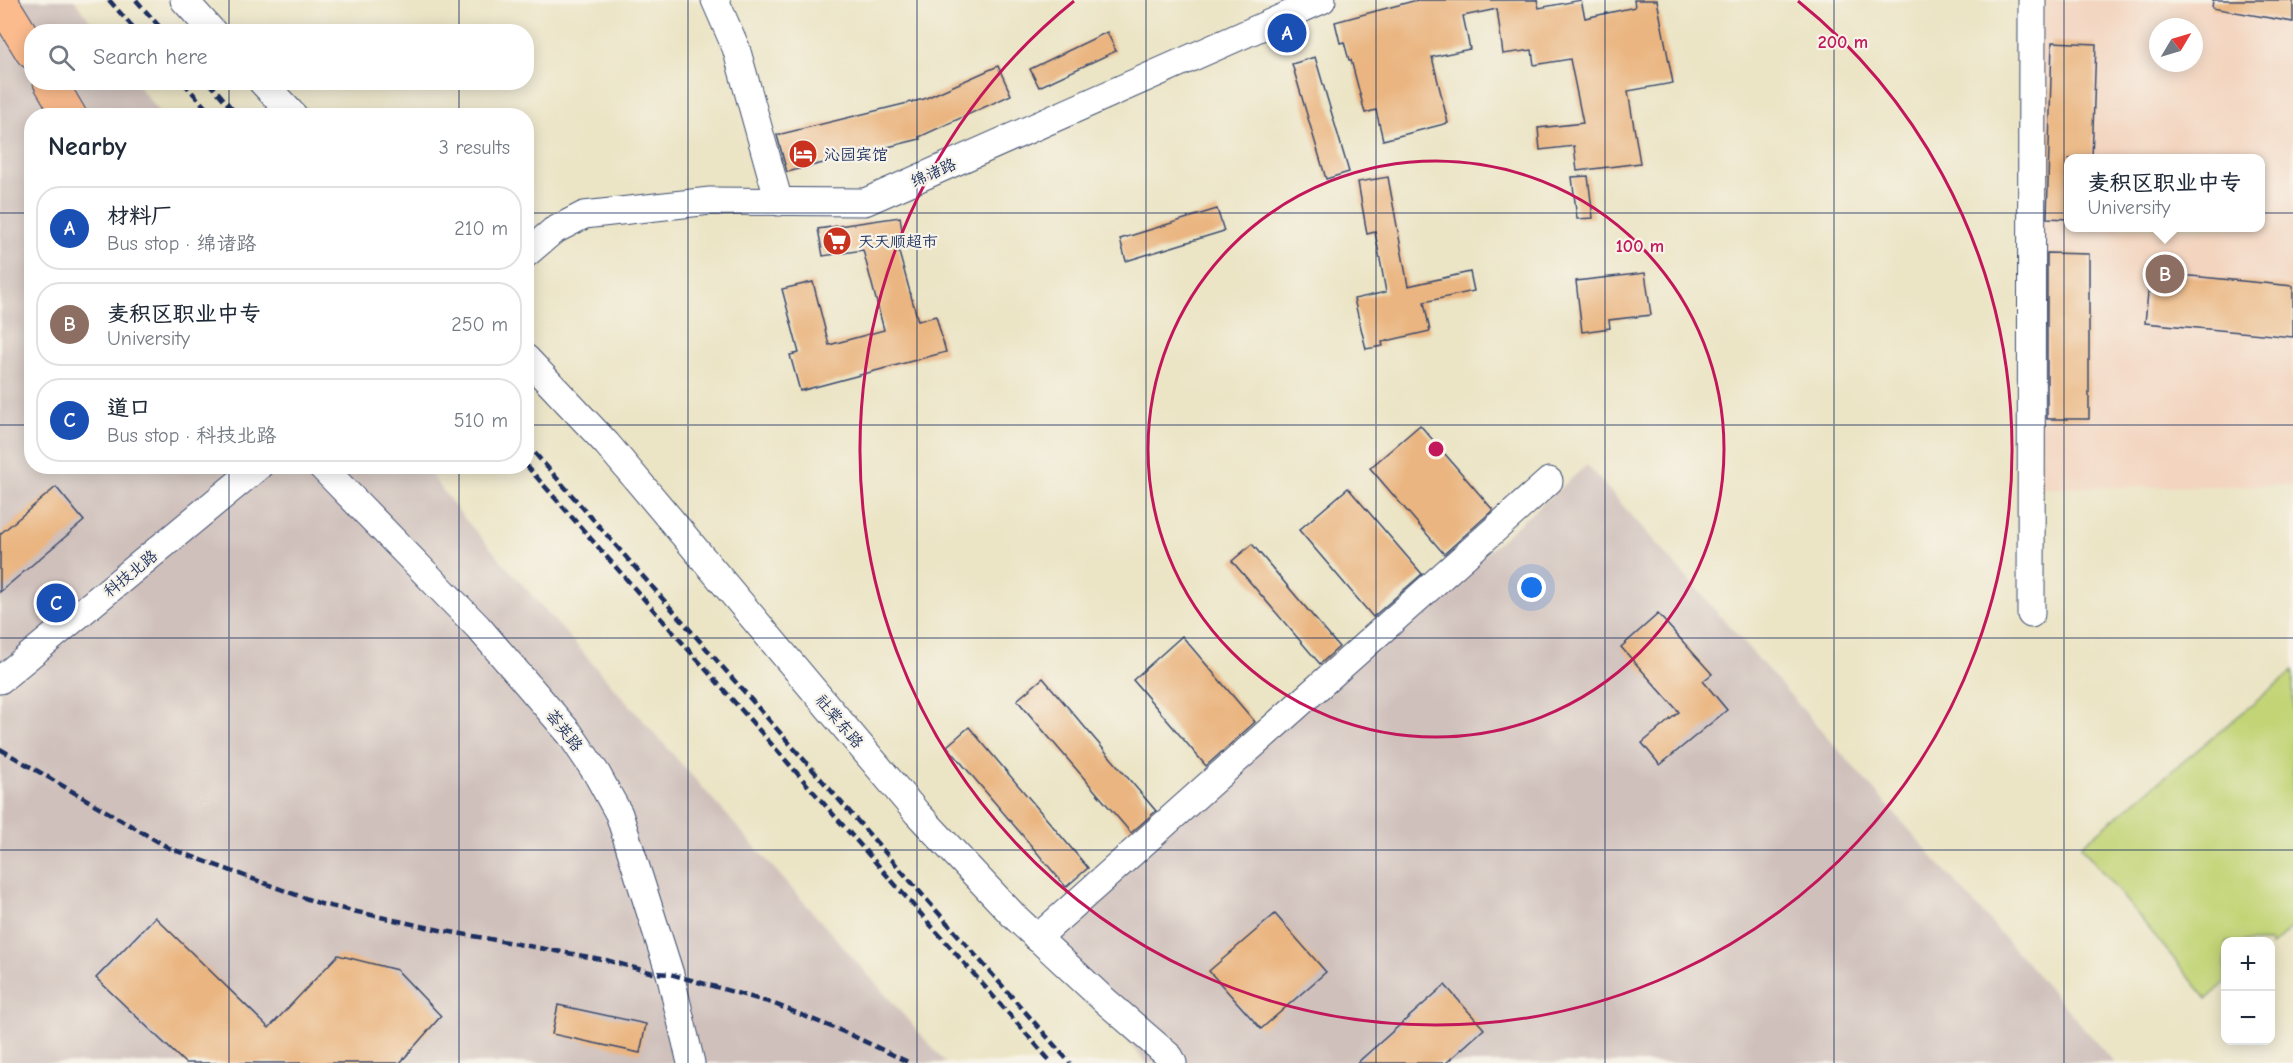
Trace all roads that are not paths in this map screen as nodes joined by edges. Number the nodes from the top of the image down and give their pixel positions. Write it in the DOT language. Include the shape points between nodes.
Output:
graph roads {
  1 [pos="0,0"];
  2 [pos="184,0"];
  3 [pos="715,0"];
  4 [pos="1322,0"];
  5 [pos="2032,0"];
  6 [pos="206,24"];
  7 [pos="24,39"];
  8 [pos="55,90"];
  9 [pos="270,90"];
  10 [pos="65,108"];
  11 [pos="286,108"];
  12 [pos="779,202"];
  13 [pos="534,247"];
  14 [pos="534,367"];
  15 [pos="249,474"];
  16 [pos="329,474"];
  17 [pos="1549,481"];
  18 [pos="2031,614"];
  19 [pos="0,680"];
  20 [pos="1037,938"];
  21 [pos="691,1063"];
  22 [pos="1173,1063"];
  1 -- 7 [label="main road"];
  2 -- 6 [label="street"];
  3 -- 12 [label="street" via="736,48"];
  4 -- 12 [label="street, 绵诸路" via="865,202"];
  5 -- 18 [label="street"];
  8 -- 10 [label="main road"];
  9 -- 11 [label="street"];
  12 -- 13 [label="street, 绵诸路" via="710,201 584,215 553,231"];
  14 -- 20 [label="street, 社棠东路" via="615,453 916,813"];
  15 -- 19 [label="street, 科技北路"];
  16 -- 21 [label="street, 荟英路" via="478,627 570,734 597,774 619,814 670,974"];
  17 -- 20 [label="street"];
  20 -- 22 [label="street, 社棠东路"];
}
